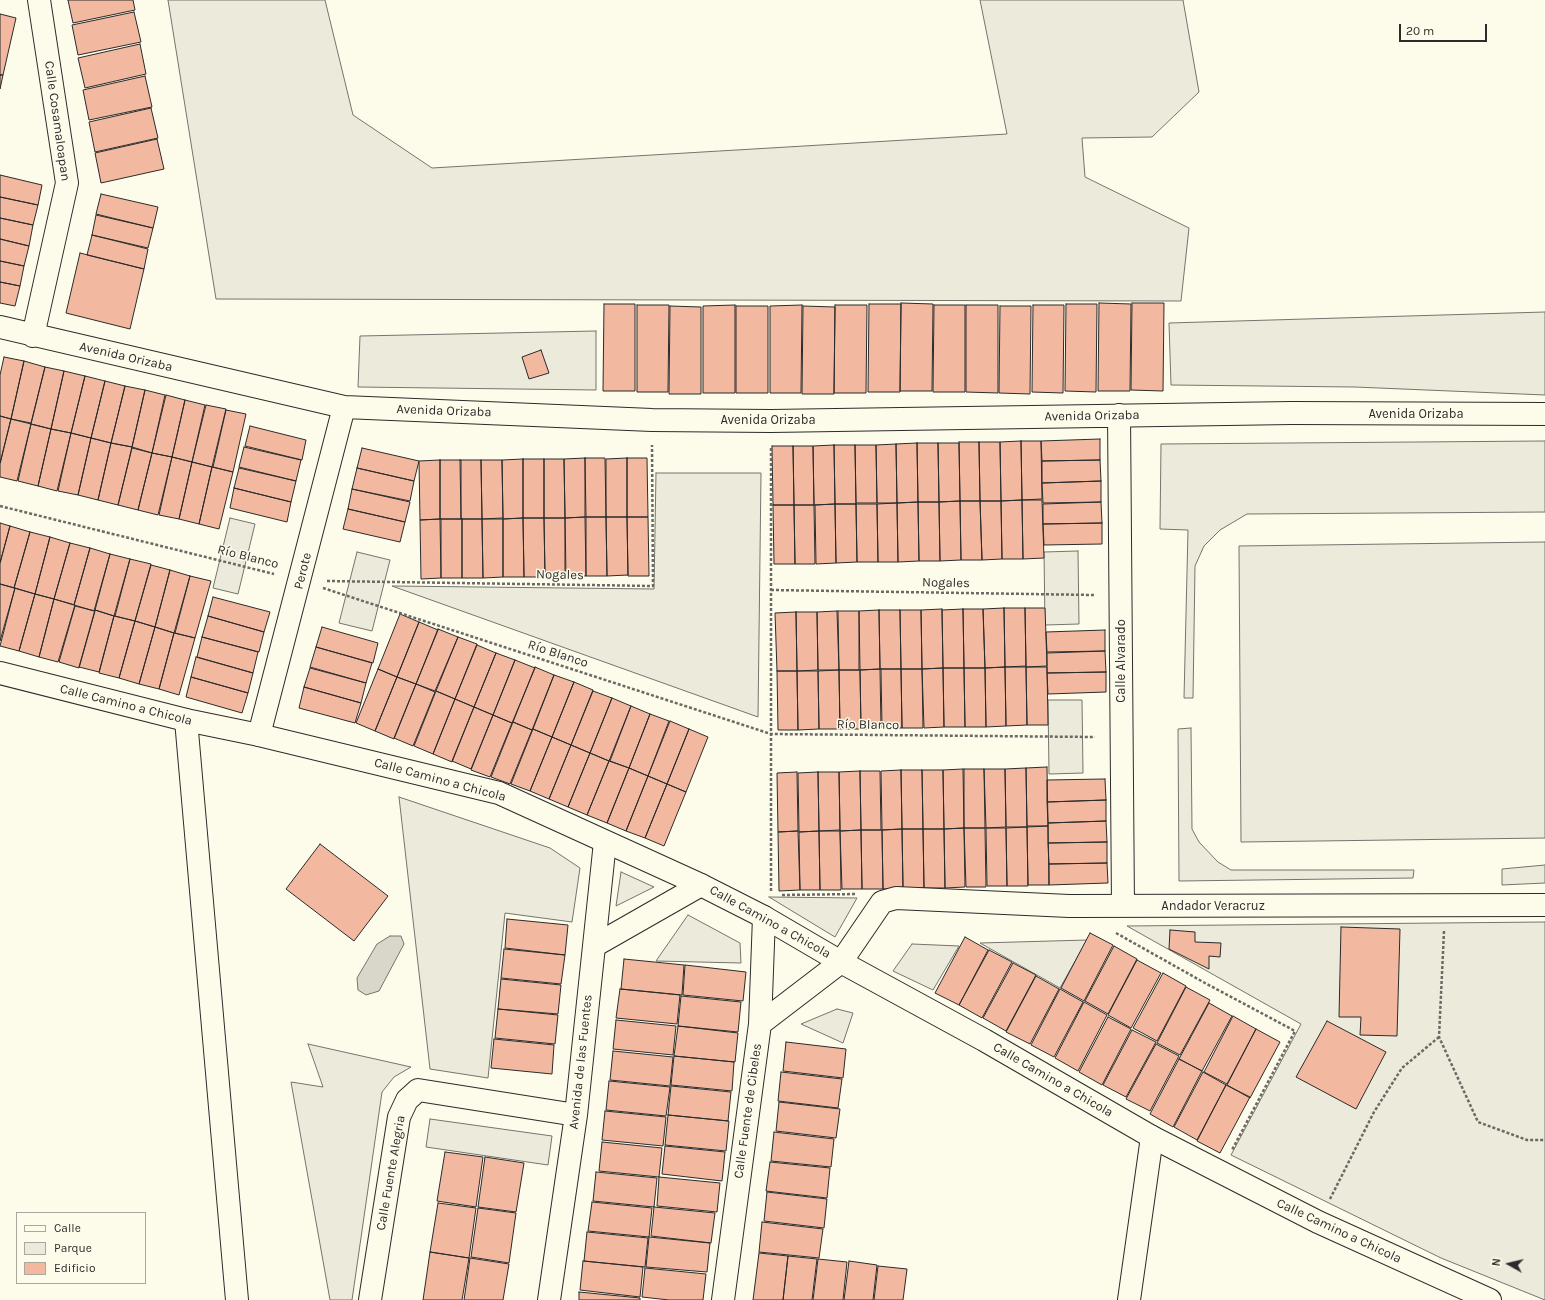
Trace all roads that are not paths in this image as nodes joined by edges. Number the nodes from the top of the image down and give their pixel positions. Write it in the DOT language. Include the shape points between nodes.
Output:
graph roads {
  1 [pos="39,0"];
  2 [pos="0,327"];
  3 [pos="33,336"];
  4 [pos="344,407"];
  5 [pos="1545,414"];
  6 [pos="1119,415"];
  7 [pos="0,673"];
  8 [pos="186,720"];
  9 [pos="259,735"];
  10 [pos="604,842"];
  11 [pos="701,885"];
  12 [pos="1545,905"];
  13 [pos="1123,906"];
  14 [pos="758,914"];
  15 [pos="594,946"];
  16 [pos="841,962"];
  17 [pos="760,1024"];
  18 [pos="576,1115"];
  19 [pos="1152,1137"];
  20 [pos="237,1300"];
  21 [pos="370,1300"];
  22 [pos="549,1300"];
  23 [pos="723,1300"];
  24 [pos="1129,1300"];
  25 [pos="1490,1300"];
  1 -- 3 [label="street, Calle Cosamaloapan" via="67,184"];
  2 -- 3 [label="street, Avenida Orizaba"];
  3 -- 4 [label="street, Avenida Orizaba"];
  4 -- 6 [label="street, Avenida Orizaba" via="652,420"];
  4 -- 9 [label="street, Perote"];
  5 -- 6 [label="street, Avenida Orizaba"];
  6 -- 13 [label="street, Calle Alvarado"];
  7 -- 8 [label="street, Calle Camino a Chicola"];
  8 -- 9 [label="street, Calle Camino a Chicola"];
  8 -- 20 [label="street"];
  9 -- 10 [label="street, Calle Camino a Chicola" via="500,793"];
  10 -- 11 [label="street, Calle Camino a Chicola"];
  10 -- 15 [label="street, Avenida de las Fuentes"];
  11 -- 14 [label="street, Calle Camino a Chicola"];
  11 -- 15 [label="street"];
  12 -- 13 [label="street, Andador Veracruz"];
  13 -- 16 [label="street, Andador Veracruz" via="896,898 882,902"];
  14 -- 16 [label="street, Calle Camino a Chicola"];
  14 -- 17 [label="street, Calle Fuente de Cibeles"];
  15 -- 18 [label="street, Avenida de las Fuentes"];
  16 -- 17 [label="street"];
  16 -- 19 [label="street, Calle Camino a Chicola" via="984,1040"];
  17 -- 23 [label="street, Calle Fuente de Cibeles"];
  18 -- 21 [label="street, Calle Fuente Alegria" via="418,1090 407,1100 399,1117"];
  18 -- 22 [label="street, Avenida de las Fuentes"];
  19 -- 24 [label="street"];
  19 -- 25 [label="street, Calle Camino a Chicola" via="1318,1222"];
}
